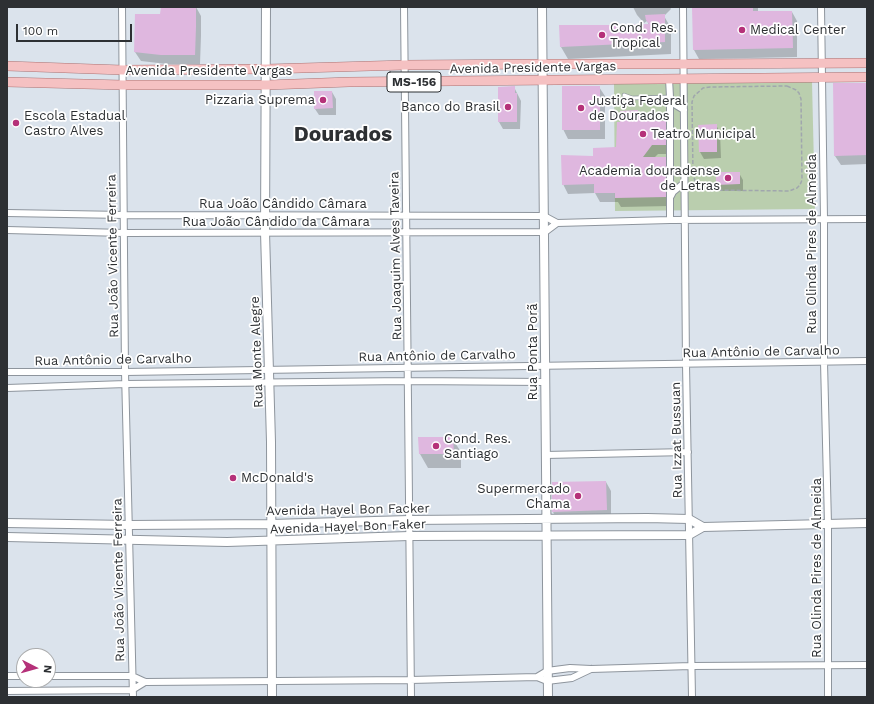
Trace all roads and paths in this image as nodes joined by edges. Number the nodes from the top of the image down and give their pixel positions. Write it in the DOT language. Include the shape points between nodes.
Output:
graph roads {
  1 [pos="122,7"];
  2 [pos="266,7"];
  3 [pos="404,7"];
  4 [pos="542,7"];
  5 [pos="683,7"];
  6 [pos="821,7"];
  7 [pos="867,62"];
  8 [pos="822,63"];
  9 [pos="542,64"];
  10 [pos="684,64"];
  11 [pos="405,65"];
  12 [pos="7,66"];
  13 [pos="267,69"];
  14 [pos="122,70"];
  15 [pos="162,70"];
  16 [pos="867,77"];
  17 [pos="822,78"];
  18 [pos="669,79"];
  19 [pos="684,79"];
  20 [pos="543,80"];
  21 [pos="7,82"];
  22 [pos="405,82"];
  23 [pos="123,85"];
  24 [pos="162,85"];
  25 [pos="267,85"];
  26 [pos="624,95"];
  27 [pos="670,97"];
  28 [pos="684,110"];
  29 [pos="693,174"];
  30 [pos="684,182"];
  31 [pos="671,196"];
  32 [pos="7,213"];
  33 [pos="124,215"];
  34 [pos="265,215"];
  35 [pos="406,215"];
  36 [pos="544,216"];
  37 [pos="824,219"];
  38 [pos="867,219"];
  39 [pos="670,220"];
  40 [pos="684,220"];
  41 [pos="557,223"];
  42 [pos="7,230"];
  43 [pos="265,232"];
  44 [pos="544,232"];
  45 [pos="124,233"];
  46 [pos="406,233"];
  47 [pos="867,361"];
  48 [pos="824,362"];
  49 [pos="686,364"];
  50 [pos="545,366"];
  51 [pos="408,367"];
  52 [pos="269,370"];
  53 [pos="7,372"];
  54 [pos="125,372"];
  55 [pos="408,381"];
  56 [pos="545,382"];
  57 [pos="270,383"];
  58 [pos="126,384"];
  59 [pos="7,388"];
  60 [pos="688,452"];
  61 [pos="545,455"];
  62 [pos="546,519"];
  63 [pos="689,519"];
  64 [pos="409,520"];
  65 [pos="7,523"];
  66 [pos="867,523"];
  67 [pos="271,524"];
  68 [pos="828,524"];
  69 [pos="129,525"];
  70 [pos="703,527"];
  71 [pos="689,535"];
  72 [pos="409,536"];
  73 [pos="546,536"];
  74 [pos="7,537"];
  75 [pos="129,540"];
  76 [pos="271,541"];
  77 [pos="867,665"];
  78 [pos="692,666"];
  79 [pos="828,666"];
  80 [pos="590,669"];
  81 [pos="547,672"];
  82 [pos="56,676"];
  83 [pos="132,676"];
  84 [pos="537,677"];
  85 [pos="410,680"];
  86 [pos="272,681"];
  87 [pos="547,681"];
  88 [pos="145,682"];
  89 [pos="132,690"];
  90 [pos="7,691"];
  91 [pos="133,697"];
  92 [pos="272,697"];
  93 [pos="411,697"];
  94 [pos="548,697"];
  95 [pos="692,697"];
  96 [pos="828,697"];
  1 -- 14 [label="street, Rua João Vicente Ferreira"];
  2 -- 13 [label="street, Rua Monte Alegre"];
  3 -- 11 [label="street, Rua Joaquim Alves Taveira"];
  4 -- 9 [label="street, Rua Ponta Porã"];
  5 -- 10 [label="street, Rua Izzat Bussuan"];
  6 -- 8 [label="street, Rua Olinda Pires de Almeida"];
  7 -- 8 [label="main road, Avenida Presidente Vargas"];
  8 -- 10 [label="main road, Avenida Presidente Vargas"];
  8 -- 17 [label="street, Rua Olinda Pires de Almeida"];
  9 -- 10 [label="main road, Avenida Presidente Vargas"];
  9 -- 11 [label="main road, Avenida Presidente Vargas"];
  9 -- 20 [label="street, Rua Ponta Porã"];
  10 -- 19 [label="street, Rua Izzat Bussuan"];
  11 -- 13 [label="main road, Avenida Presidente Vargas"];
  11 -- 22 [label="street, Rua Joaquim Alves Taveira"];
  12 -- 14 [label="main road, Avenida Presidente Vargas"];
  13 -- 15 [label="main road, Avenida Presidente Vargas"];
  13 -- 25 [label="street, Rua Monte Alegre"];
  14 -- 15 [label="main road, Avenida Presidente Vargas"];
  14 -- 23 [label="street, Rua João Vicente Ferreira"];
  15 -- 24 [label="main road"];
  16 -- 17 [label="main road, Avenida Presidente Vargas / MS-156"];
  17 -- 19 [label="main road, Avenida Presidente Vargas / MS-156"];
  17 -- 37 [label="street, Rua Olinda Pires de Almeida"];
  18 -- 19 [label="main road, Avenida Presidente Vargas / MS-156"];
  18 -- 20 [label="main road, Avenida Presidente Vargas / MS-156"];
  18 -- 27 [label="street"];
  19 -- 28 [label="street, Rua Izzat Bussuan"];
  20 -- 22 [label="main road, Avenida Presidente Vargas / MS-156"];
  20 -- 36 [label="street, Rua Ponta Porã"];
  21 -- 23 [label="main road, Avenida Presidente Vargas / MS-156"];
  22 -- 25 [label="main road, Avenida Presidente Vargas / MS-156"];
  22 -- 35 [label="street, Rua Joaquim Alves Taveira"];
  23 -- 24 [label="main road, Avenida Presidente Vargas / MS-156"];
  23 -- 33 [label="street, Rua João Vicente Ferreira"];
  24 -- 25 [label="main road, Avenida Presidente Vargas / MS-156"];
  25 -- 34 [label="street, Rua Monte Alegre"];
  26 -- 27 [label="lane" via="632,98"];
  27 -- 28 [label="street" via="674,104"];
  27 -- 31 [label="street"];
  28 -- 30 [label="street, Rua Izzat Bussuan"];
  29 -- 29 [label="path" via="695,181 702,188 709,190 797,188 802,180 799,93 787,86 710,87 699,91 692,102"];
  30 -- 31 [label="street"];
  30 -- 40 [label="street, Rua Izzat Bussuan"];
  31 -- 39 [label="street"];
  32 -- 33 [label="street, Rua João Cândido Câmara"];
  33 -- 34 [label="street, Rua João Cândido Câmara"];
  33 -- 45 [label="street, Rua João Vicente Ferreira"];
  34 -- 35 [label="street, Rua João Cândido Câmara"];
  34 -- 43 [label="street, Rua Monte Alegre"];
  35 -- 36 [label="street, Rua João Cândido Câmara"];
  35 -- 46 [label="street, Rua Joaquim Alves Taveira"];
  36 -- 41 [label="street, Rua João Cândido Câmara"];
  36 -- 44 [label="street, Rua Ponta Porã"];
  37 -- 38 [label="street, Rua João Cândido Câmara"];
  37 -- 40 [label="street, Rua João Cândido Câmara"];
  37 -- 48 [label="street, Rua Olinda Pires de Almeida"];
  39 -- 40 [label="street, Rua João Cândido Câmara"];
  39 -- 41 [label="street, Rua João Cândido Câmara"];
  40 -- 49 [label="street, Rua Izzat Bussuan"];
  41 -- 44 [label="street"];
  42 -- 45 [label="street, Rua João Cândido da Câmara"];
  43 -- 45 [label="street, Rua João Cândido da Câmara"];
  43 -- 46 [label="street, Rua João Cândido da Câmara"];
  43 -- 52 [label="street, Rua Monte Alegre"];
  44 -- 46 [label="street, Rua João Cândido da Câmara"];
  44 -- 50 [label="street, Rua Ponta Porã"];
  45 -- 54 [label="street, Rua João Vicente Ferreira"];
  46 -- 51 [label="street, Rua Joaquim Alves Taveira"];
  47 -- 48 [label="street, Rua Antônio de Carvalho"];
  48 -- 49 [label="street, Rua Antônio de Carvalho"];
  48 -- 68 [label="street, Rua Olinda Pires de Almeida"];
  49 -- 50 [label="street, Rua Antônio de Carvalho"];
  49 -- 60 [label="street, Rua Izzat Bussuan"];
  50 -- 51 [label="street, Rua Antônio de Carvalho"];
  50 -- 56 [label="street, Rua Ponta Porã"];
  51 -- 52 [label="street, Rua Antônio de Carvalho"];
  51 -- 55 [label="street, Rua Joaquim Alves Taveira"];
  52 -- 54 [label="street, Rua Antônio de Carvalho"];
  52 -- 57 [label="street, Rua Monte Alegre"];
  53 -- 54 [label="street, Rua Antônio de Carvalho"];
  54 -- 58 [label="street, Rua João Vicente Ferreira"];
  55 -- 56 [label="street, Rua Antônio de Carvalho"];
  55 -- 57 [label="street, Rua Antônio de Carvalho"];
  55 -- 64 [label="street, Rua Joaquim Alves Taveira"];
  56 -- 61 [label="street, Rua Ponta Porã"];
  57 -- 58 [label="street, Rua Antônio de Carvalho"];
  57 -- 67 [label="street, Rua Monte Alegre"];
  58 -- 59 [label="street, Rua Antônio de Carvalho"];
  58 -- 69 [label="street, Rua João Vicente Ferreira"];
  60 -- 61 [label="street"];
  60 -- 63 [label="street, Rua Izzat Bussuan"];
  61 -- 62 [label="street, Rua Ponta Porã"];
  62 -- 63 [label="street, Avenida Hayel Bon Facker"];
  62 -- 64 [label="street, Avenida Hayel Bon Facker"];
  62 -- 73 [label="street, Rua Ponta Porã"];
  63 -- 70 [label="street"];
  63 -- 71 [label="street, Rua Izzat Bussuan"];
  64 -- 67 [label="street, Avenida Hayel Bon Facker"];
  64 -- 72 [label="street, Rua Joaquim Alves Taveira"];
  65 -- 69 [label="street, Avenida Hayel Bon Facker"];
  66 -- 68 [label="street"];
  67 -- 69 [label="street, Avenida Hayel Bon Facker"];
  67 -- 76 [label="street, Rua Monte Alegre"];
  68 -- 70 [label="street"];
  68 -- 79 [label="street, Rua Olinda Pires de Almeida"];
  69 -- 75 [label="street, Rua João Vicente Ferreira"];
  70 -- 71 [label="street"];
  71 -- 73 [label="street, Avenida Hayel Bon Faker"];
  71 -- 78 [label="street, Rua Izzat Bussuan"];
  72 -- 73 [label="street, Avenida Hayel Bon Faker"];
  72 -- 76 [label="street, Avenida Hayel Bon Faker"];
  72 -- 85 [label="street, Rua Joaquim Alves Taveira"];
  73 -- 81 [label="street, Rua Ponta Porã"];
  74 -- 75 [label="street, Avenida Hayel Bon Faker"];
  75 -- 76 [label="street, Avenida Hayel Bon Faker"];
  75 -- 83 [label="street, Rua João Vicente Ferreira"];
  76 -- 86 [label="street, Rua Monte Alegre"];
  77 -- 79 [label="street"];
  78 -- 79 [label="street"];
  78 -- 80 [label="street"];
  78 -- 95 [label="street, Rua Izzat Bussuan"];
  79 -- 96 [label="street, Rua Olinda Pires de Almeida"];
  80 -- 81 [label="street" via="570,668"];
  80 -- 87 [label="street" via="572,678"];
  81 -- 84 [label="street"];
  81 -- 87 [label="street, Rua Ponta Porã"];
  82 -- 83 [label="street"];
  83 -- 88 [label="street"];
  83 -- 89 [label="street, Rua João Vicente Ferreira"];
  84 -- 85 [label="street"];
  84 -- 87 [label="street"];
  85 -- 86 [label="street"];
  85 -- 93 [label="street, Rua Joaquim Alves Taveira"];
  86 -- 88 [label="street"];
  86 -- 92 [label="street, Rua Monte Alegre"];
  87 -- 94 [label="street, Rua Ponta Porã"];
  88 -- 89 [label="street"];
  89 -- 90 [label="street"];
  89 -- 91 [label="street, Rua João Vicente Ferreira"];
}
